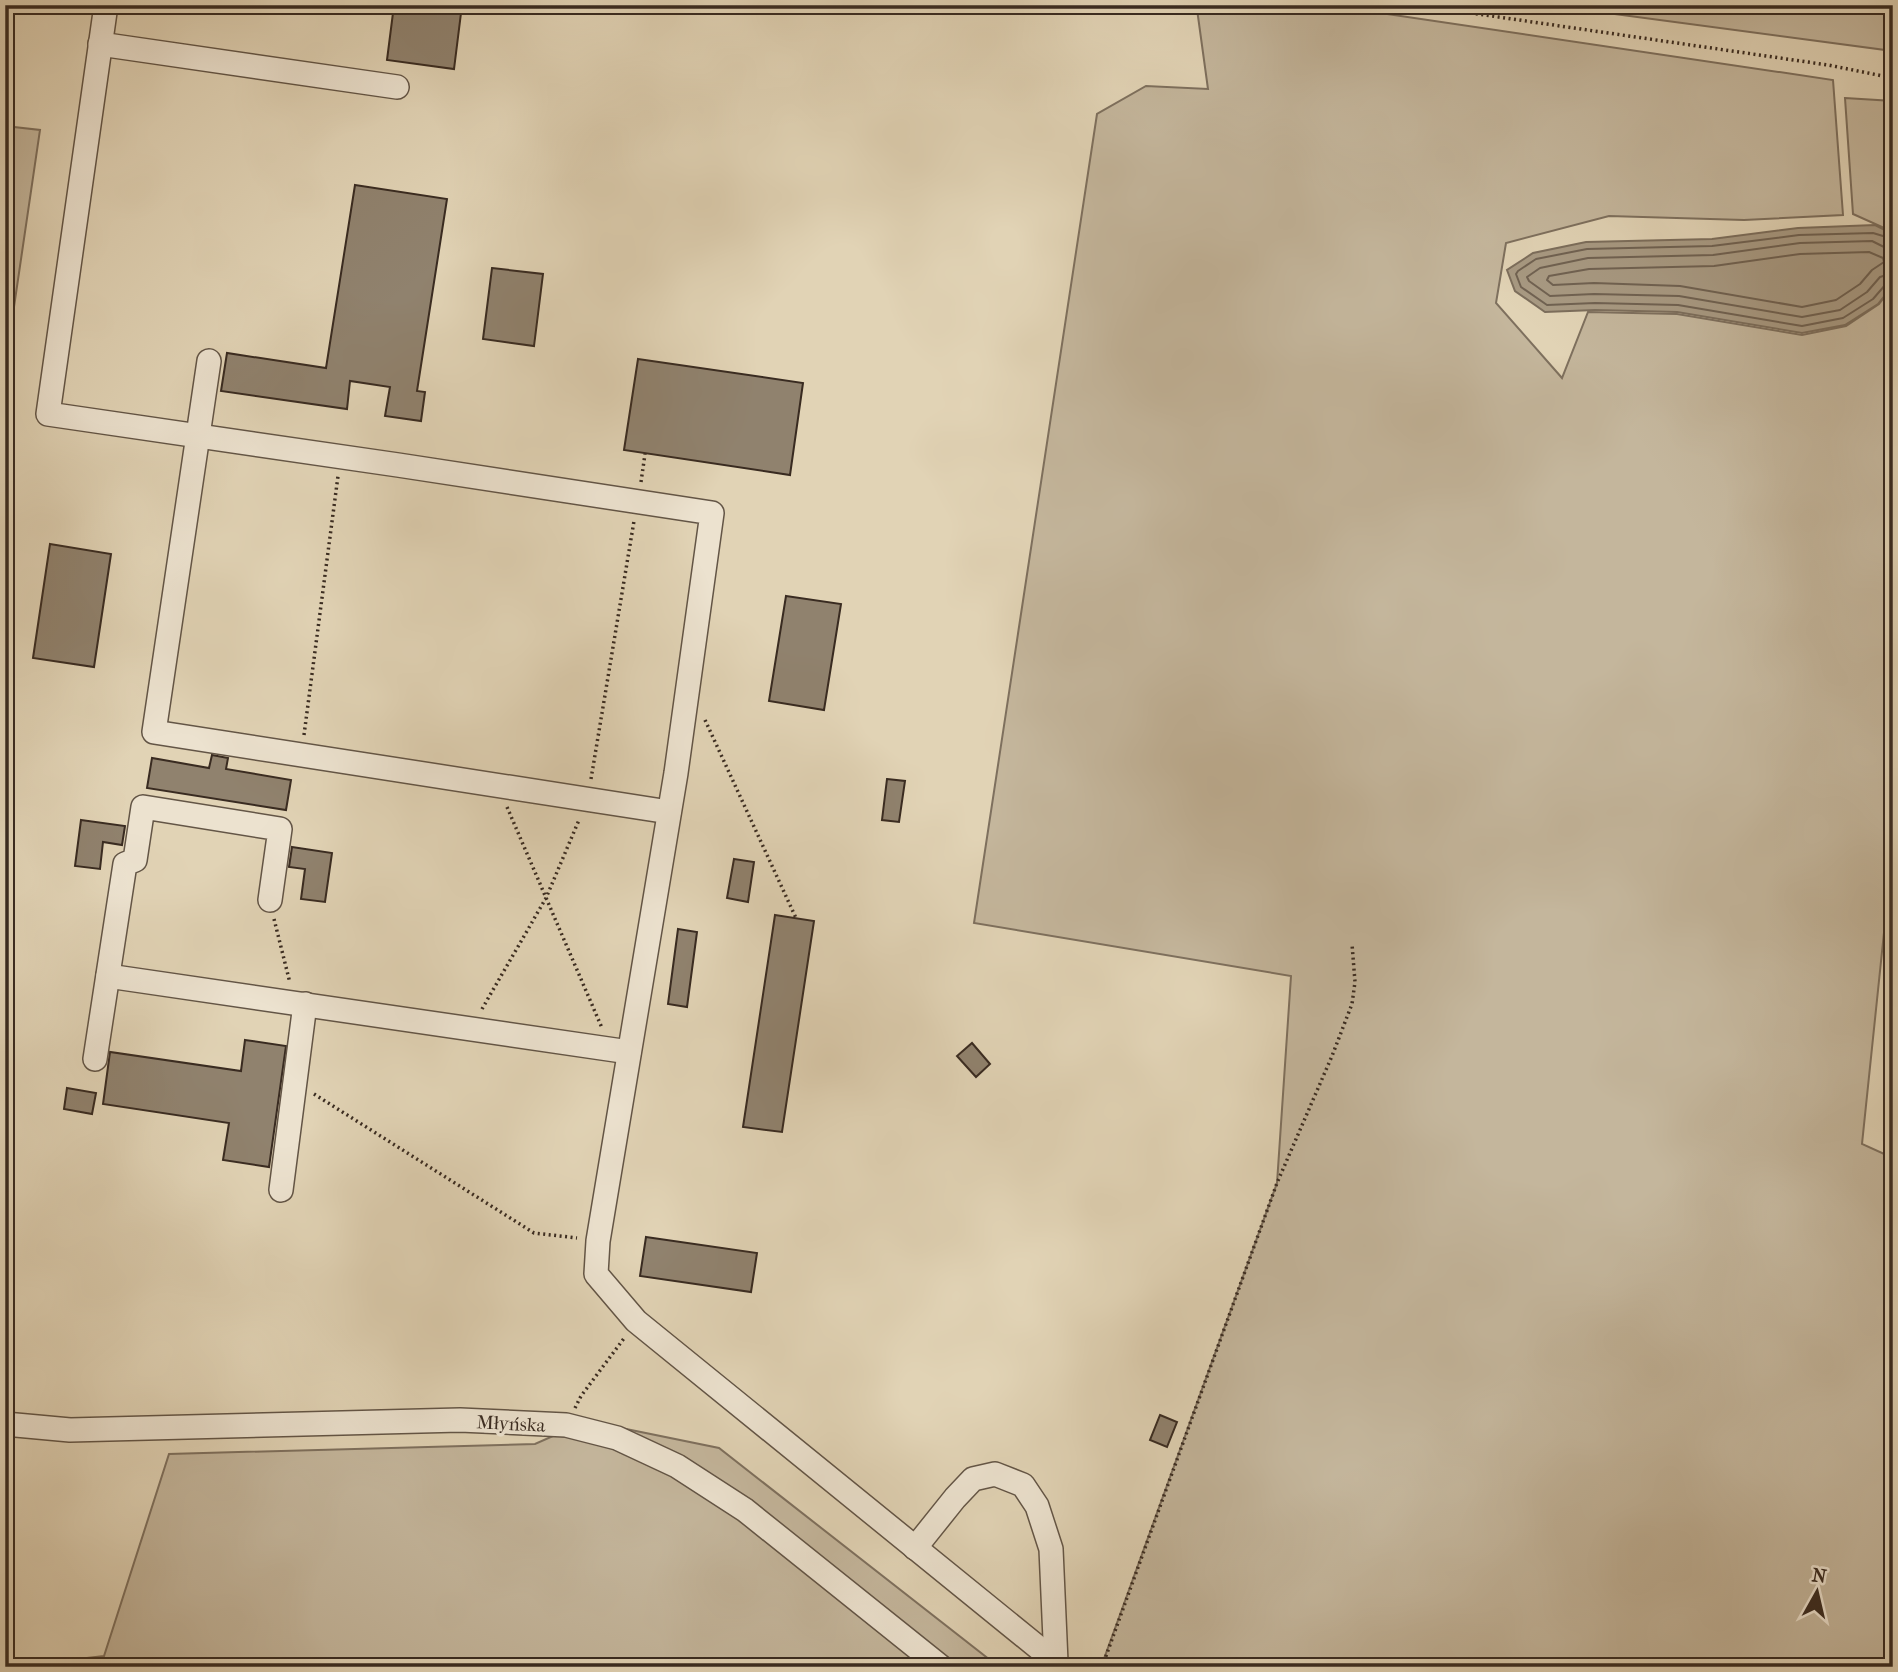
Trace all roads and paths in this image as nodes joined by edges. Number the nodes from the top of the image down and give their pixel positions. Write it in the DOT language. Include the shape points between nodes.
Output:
graph roads {
  1 [pos="106,5"];
  2 [pos="1416,5"];
  3 [pos="100,44"];
  4 [pos="1893,78"];
  5 [pos="397,87"];
  6 [pos="209,361"];
  7 [pos="198,436"];
  8 [pos="645,454"];
  9 [pos="340,456"];
  10 [pos="637,501"];
  11 [pos="705,720"];
  12 [pos="301,755"];
  13 [pos="498,785"];
  14 [pos="587,800"];
  15 [pos="669,813"];
  16 [pos="546,898"];
  17 [pos="270,900"];
  18 [pos="796,918"];
  19 [pos="1352,944"];
  20 [pos="108,976"];
  21 [pos="300,1004"];
  22 [pos="471,1029"];
  23 [pos="620,1051"];
  24 [pos="95,1059"];
  25 [pos="295,1082"];
  26 [pos="281,1190"];
  27 [pos="598,1241"];
  28 [pos="636,1321"];
  29 [pos="5,1424"];
  30 [pos="566,1425"];
  31 [pos="915,1548"];
  32 [pos="1056,1665"];
  33 [pos="941,1667"];
  34 [pos="1102,1667"];
  1 -- 3 [label="street"];
  2 -- 4 [label="path"];
  3 -- 5 [label="street"];
  3 -- 7 [label="street" via="48,414"];
  6 -- 7 [label="street"];
  7 -- 9 [label="street"];
  7 -- 12 [label="street" via="155,732"];
  8 -- 10 [label="path"];
  9 -- 10 [label="street"];
  9 -- 12 [label="path"];
  10 -- 14 [label="path"];
  10 -- 15 [label="street" via="712,513"];
  11 -- 18 [label="path"];
  12 -- 13 [label="street"];
  13 -- 14 [label="street"];
  13 -- 16 [label="path"];
  14 -- 15 [label="street"];
  14 -- 16 [label="path"];
  15 -- 23 [label="street"];
  16 -- 22 [label="path"];
  16 -- 23 [label="path"];
  17 -- 20 [label="street" via="280,829 143,807 135,860 125,864"];
  17 -- 21 [label="path"];
  19 -- 34 [label="path" via="1352,1004 1277,1183"];
  20 -- 21 [label="street"];
  20 -- 24 [label="street"];
  21 -- 22 [label="street"];
  21 -- 25 [label="street"];
  22 -- 23 [label="street"];
  23 -- 27 [label="street"];
  25 -- 26 [label="street"];
  25 -- 27 [label="path" via="534,1233"];
  27 -- 28 [label="street" via="596,1274"];
  28 -- 30 [label="path" via="581,1396"];
  28 -- 31 [label="street"];
  29 -- 30 [label="street, Młyńska" via="70,1430 460,1420"];
  30 -- 33 [label="street, Młyńska" via="618,1438 677,1466 745,1510"];
  31 -- 32 [label="street"];
  31 -- 32 [label="street" via="973,1479 995,1474 1023,1485 1037,1506 1051,1549"];
}
